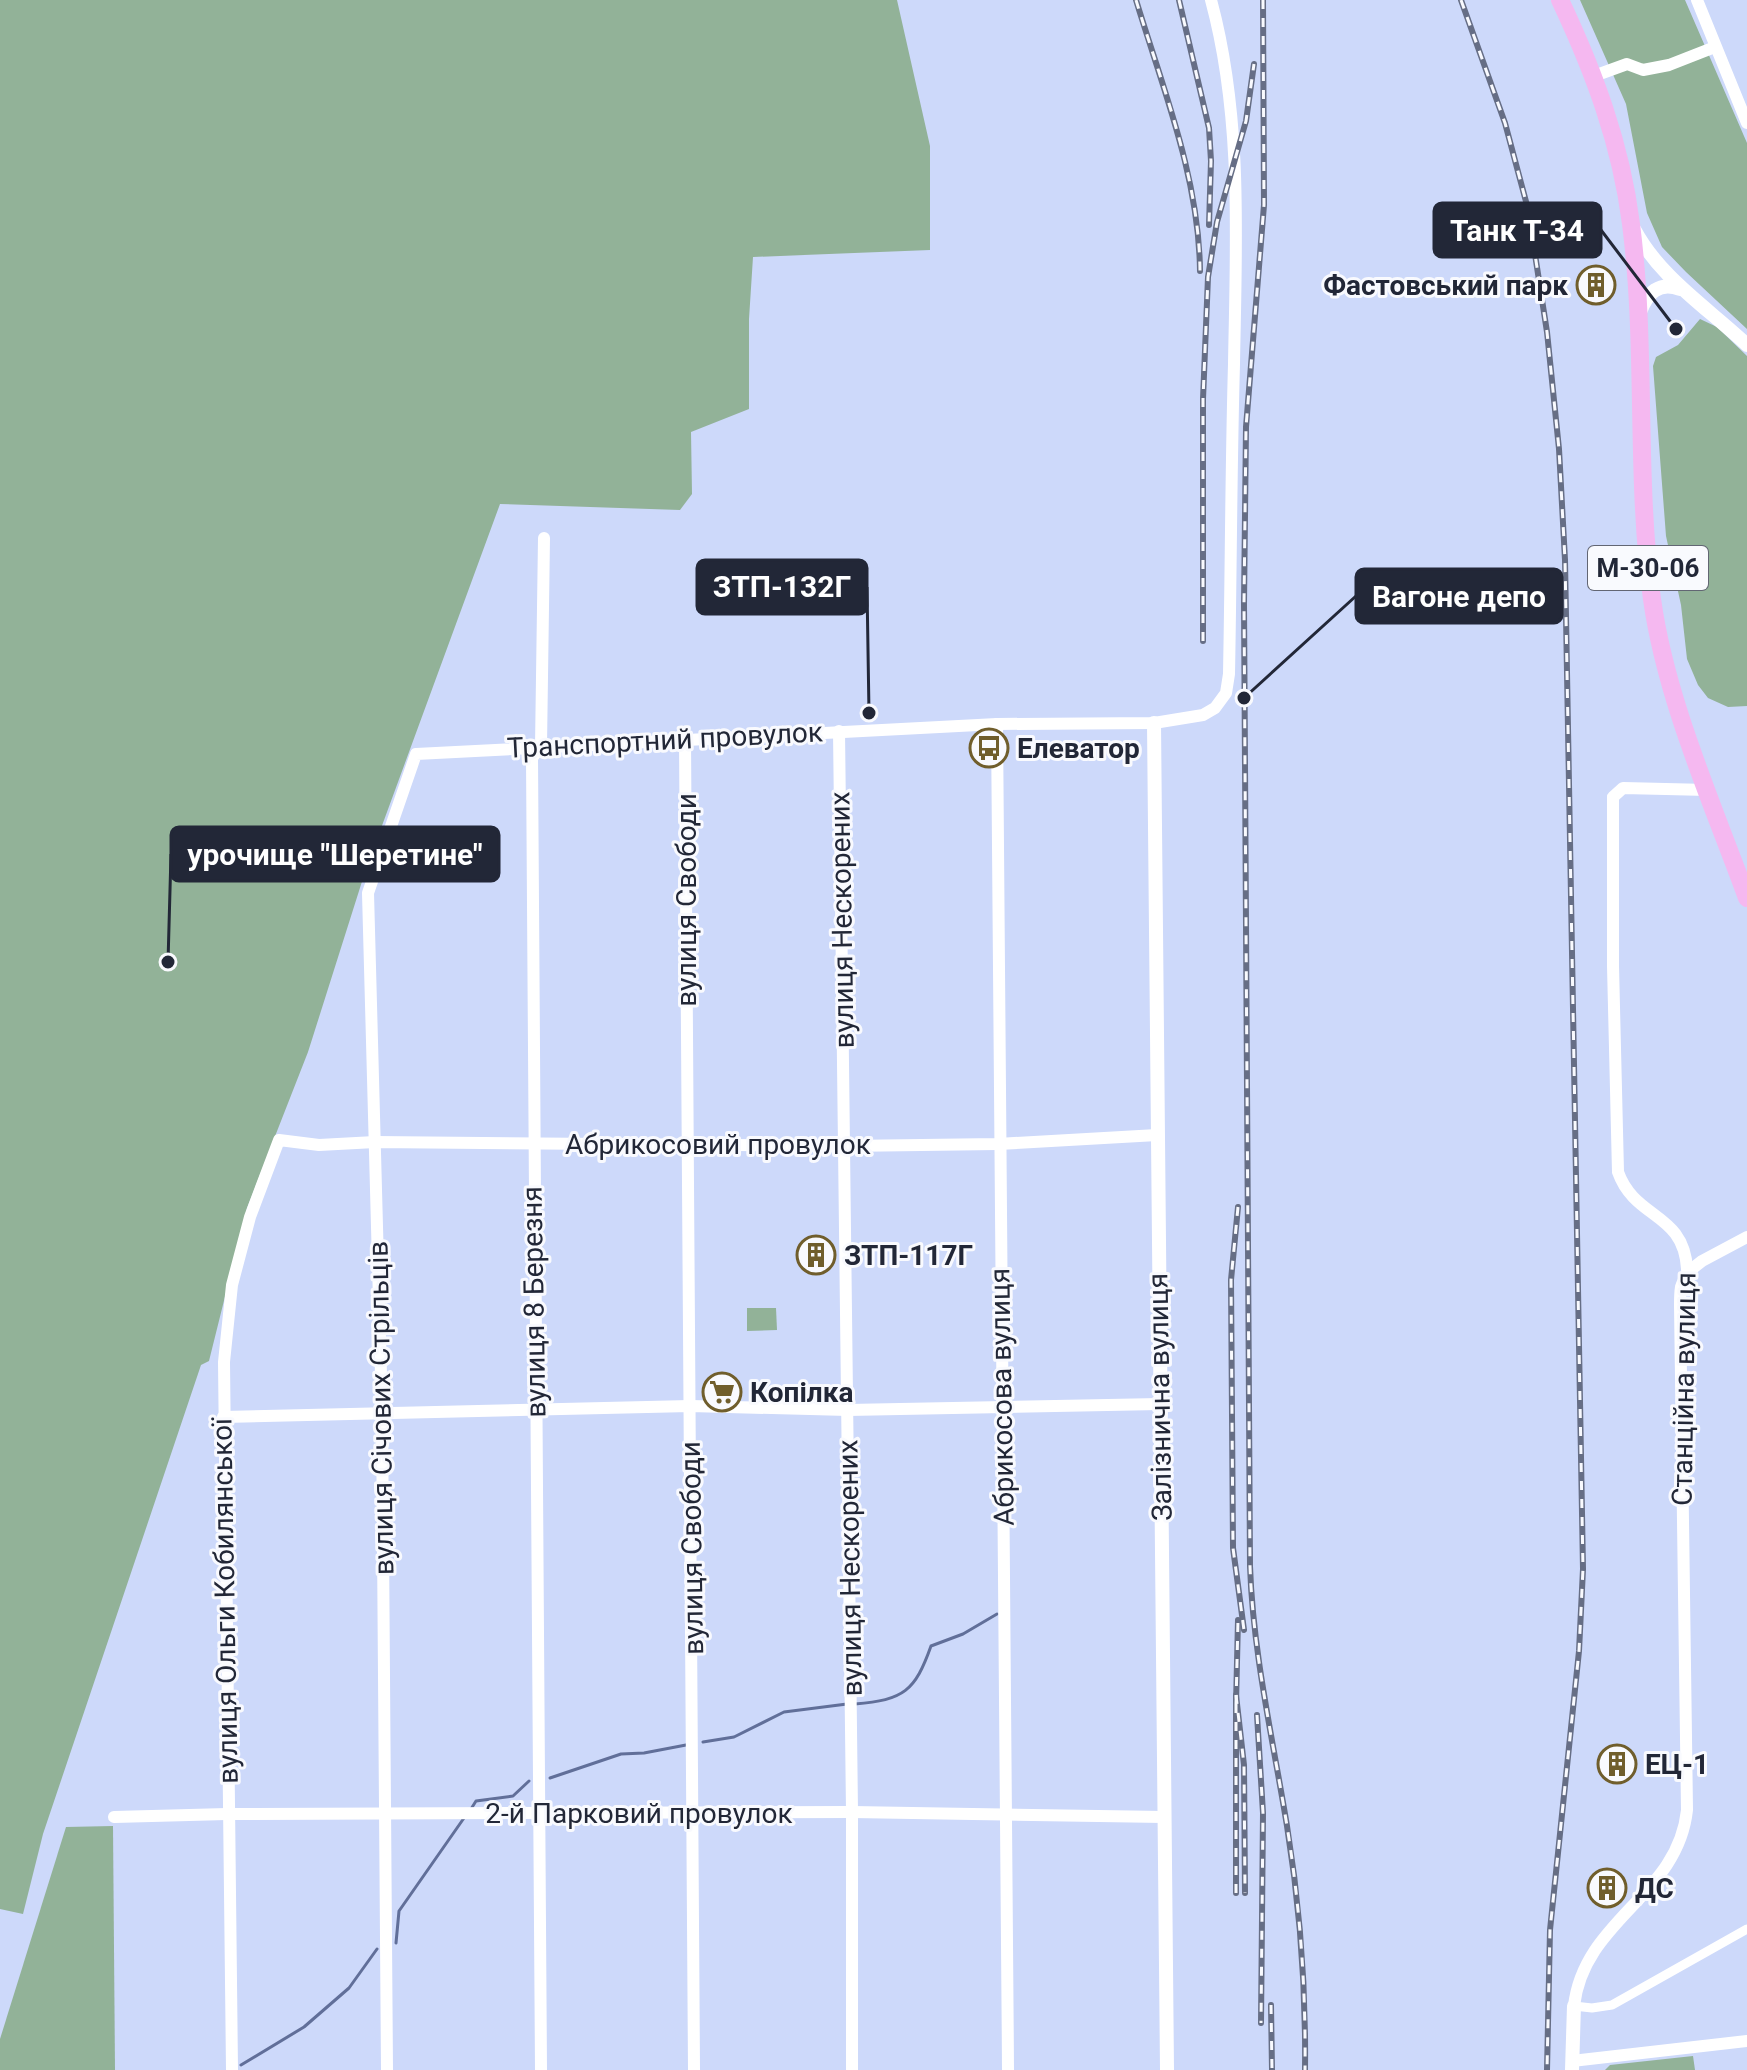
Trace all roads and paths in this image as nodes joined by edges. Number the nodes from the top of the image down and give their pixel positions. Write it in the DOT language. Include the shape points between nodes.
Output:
graph roads {
  1 [pos="1211,0"];
  2 [pos="1560,0"];
  3 [pos="1697,0"];
  4 [pos="1715,47"];
  5 [pos="1594,76"];
  6 [pos="1747,123"];
  7 [pos="1631,223"];
  8 [pos="1687,293"];
  9 [pos="1637,320"];
  10 [pos="1747,345"];
  11 [pos="544,538"];
  12 [pos="1154,723"];
  13 [pos="997,724"];
  14 [pos="839,731"];
  15 [pos="685,739"];
  16 [pos="541,746"];
  17 [pos="416,754"];
  18 [pos="1708,790"];
  19 [pos="1747,898"];
  20 [pos="1157,1135"];
  21 [pos="279,1140"];
  22 [pos="375,1142"];
  23 [pos="531,1143"];
  24 [pos="687,1144"];
  25 [pos="998,1144"];
  26 [pos="845,1146"];
  27 [pos="1747,1237"];
  28 [pos="1688,1272"];
  29 [pos="1160,1404"];
  30 [pos="690,1406"];
  31 [pos="1004,1406"];
  32 [pos="536,1409"];
  33 [pos="848,1410"];
  34 [pos="382,1412"];
  35 [pos="223,1417"];
  36 [pos="694,1812"];
  37 [pos="852,1812"];
  38 [pos="540,1813"];
  39 [pos="227,1814"];
  40 [pos="385,1814"];
  41 [pos="1006,1814"];
  42 [pos="114,1817"];
  43 [pos="1164,1817"];
  44 [pos="1747,1929"];
  45 [pos="1574,2006"];
  46 [pos="1747,2041"];
  47 [pos="1572,2066"];
  48 [pos="232,2070"];
  49 [pos="387,2070"];
  50 [pos="541,2070"];
  51 [pos="694,2070"];
  52 [pos="852,2070"];
  53 [pos="1008,2070"];
  54 [pos="1167,2070"];
  1 -- 12 [label="street, Транспортний провулок" via="1228,85 1236,205 1228,685 1215,708 1203,715"];
  2 -- 5 [label="main road, М-30-06"];
  3 -- 4 [label="street"];
  4 -- 5 [label="street" via="1669,65 1643,70 1627,64"];
  4 -- 6 [label="street"];
  5 -- 7 [label="main road, М-30-06" via="1612,130"];
  7 -- 8 [label="street" via="1662,269"];
  7 -- 9 [label="main road, М-30-06"];
  8 -- 9 [label="street" via="1659,287 1644,299"];
  8 -- 10 [label="street"];
  9 -- 18 [label="main road, М-30-06" via="1644,520 1653,602 1669,676"];
  11 -- 16 [label="street, вулиця 8 Березня"];
  12 -- 13 [label="street, Транспортний провулок"];
  12 -- 20 [label="street, Залізнична вулиця"];
  13 -- 14 [label="street, Транспортний провулок"];
  13 -- 25 [label="street, Абрикосова вулиця"];
  14 -- 15 [label="street, Транспортний провулок"];
  14 -- 26 [label="street, вулиця Нескорених"];
  15 -- 16 [label="street, Транспортний провулок"];
  15 -- 24 [label="street, вулиця Свободи"];
  16 -- 17 [label="street, Транспортний провулок"];
  16 -- 23 [label="street, вулиця 8 Березня" via="532,758"];
  17 -- 22 [label="street, вулиця Січових Стрільців" via="368,893"];
  18 -- 19 [label="main road, М-30-06"];
  18 -- 28 [label="street, Станційна вулиця" via="1623,788 1613,797 1618,1172 1632,1197 1677,1233"];
  20 -- 25 [label="street, Абрикосовий провулок"];
  20 -- 29 [label="street, Залізнична вулиця"];
  21 -- 22 [label="street, Абрикосовий провулок" via="319,1145"];
  21 -- 35 [label="street, вулиця Ольги Кобилянської" via="232,1285"];
  22 -- 23 [label="street, Абрикосовий провулок"];
  22 -- 34 [label="street, вулиця Січових Стрільців"];
  23 -- 24 [label="street, Абрикосовий провулок"];
  23 -- 32 [label="street, вулиця 8 Березня"];
  24 -- 26 [label="street, Абрикосовий провулок"];
  24 -- 30 [label="street, вулиця Свободи"];
  25 -- 26 [label="street, Абрикосовий провулок"];
  25 -- 31 [label="street, Абрикосова вулиця"];
  26 -- 33 [label="street, вулиця Нескорених"];
  27 -- 28 [label="street"];
  28 -- 45 [label="street, Станційна вулиця" via="1680,1305 1686,1824 1664,1872 1589,1958"];
  29 -- 31 [label="street"];
  29 -- 43 [label="street, Залізнична вулиця"];
  30 -- 32 [label="street"];
  30 -- 33 [label="street"];
  30 -- 36 [label="street, вулиця Свободи"];
  31 -- 33 [label="street"];
  31 -- 41 [label="street, Абрикосова вулиця"];
  32 -- 34 [label="street"];
  32 -- 38 [label="street, вулиця 8 Березня"];
  33 -- 37 [label="street, вулиця Нескорених"];
  34 -- 35 [label="street"];
  34 -- 40 [label="street, вулиця Січових Стрільців"];
  35 -- 39 [label="street, вулиця Ольги Кобилянської"];
  36 -- 37 [label="street, 2-й Парковий провулок"];
  36 -- 38 [label="street, 2-й Парковий провулок"];
  36 -- 51 [label="street, вулиця Свободи"];
  37 -- 41 [label="street, 2-й Парковий провулок"];
  37 -- 52 [label="street, вулиця Нескорених"];
  38 -- 40 [label="street, 2-й Парковий провулок"];
  38 -- 50 [label="street, вулиця 8 Березня"];
  39 -- 40 [label="street, 2-й Парковий провулок"];
  39 -- 42 [label="street, 2-й Парковий провулок"];
  39 -- 48 [label="street, вулиця Ольги Кобилянської"];
  40 -- 49 [label="street, вулиця Січових Стрільців"];
  41 -- 43 [label="street, 2-й Парковий провулок"];
  41 -- 53 [label="street, Абрикосова вулиця"];
  43 -- 54 [label="street, Залізнична вулиця"];
  44 -- 45 [label="street" via="1612,2005"];
  45 -- 47 [label="street, Станційна вулиця"];
  46 -- 47 [label="street"];
}
